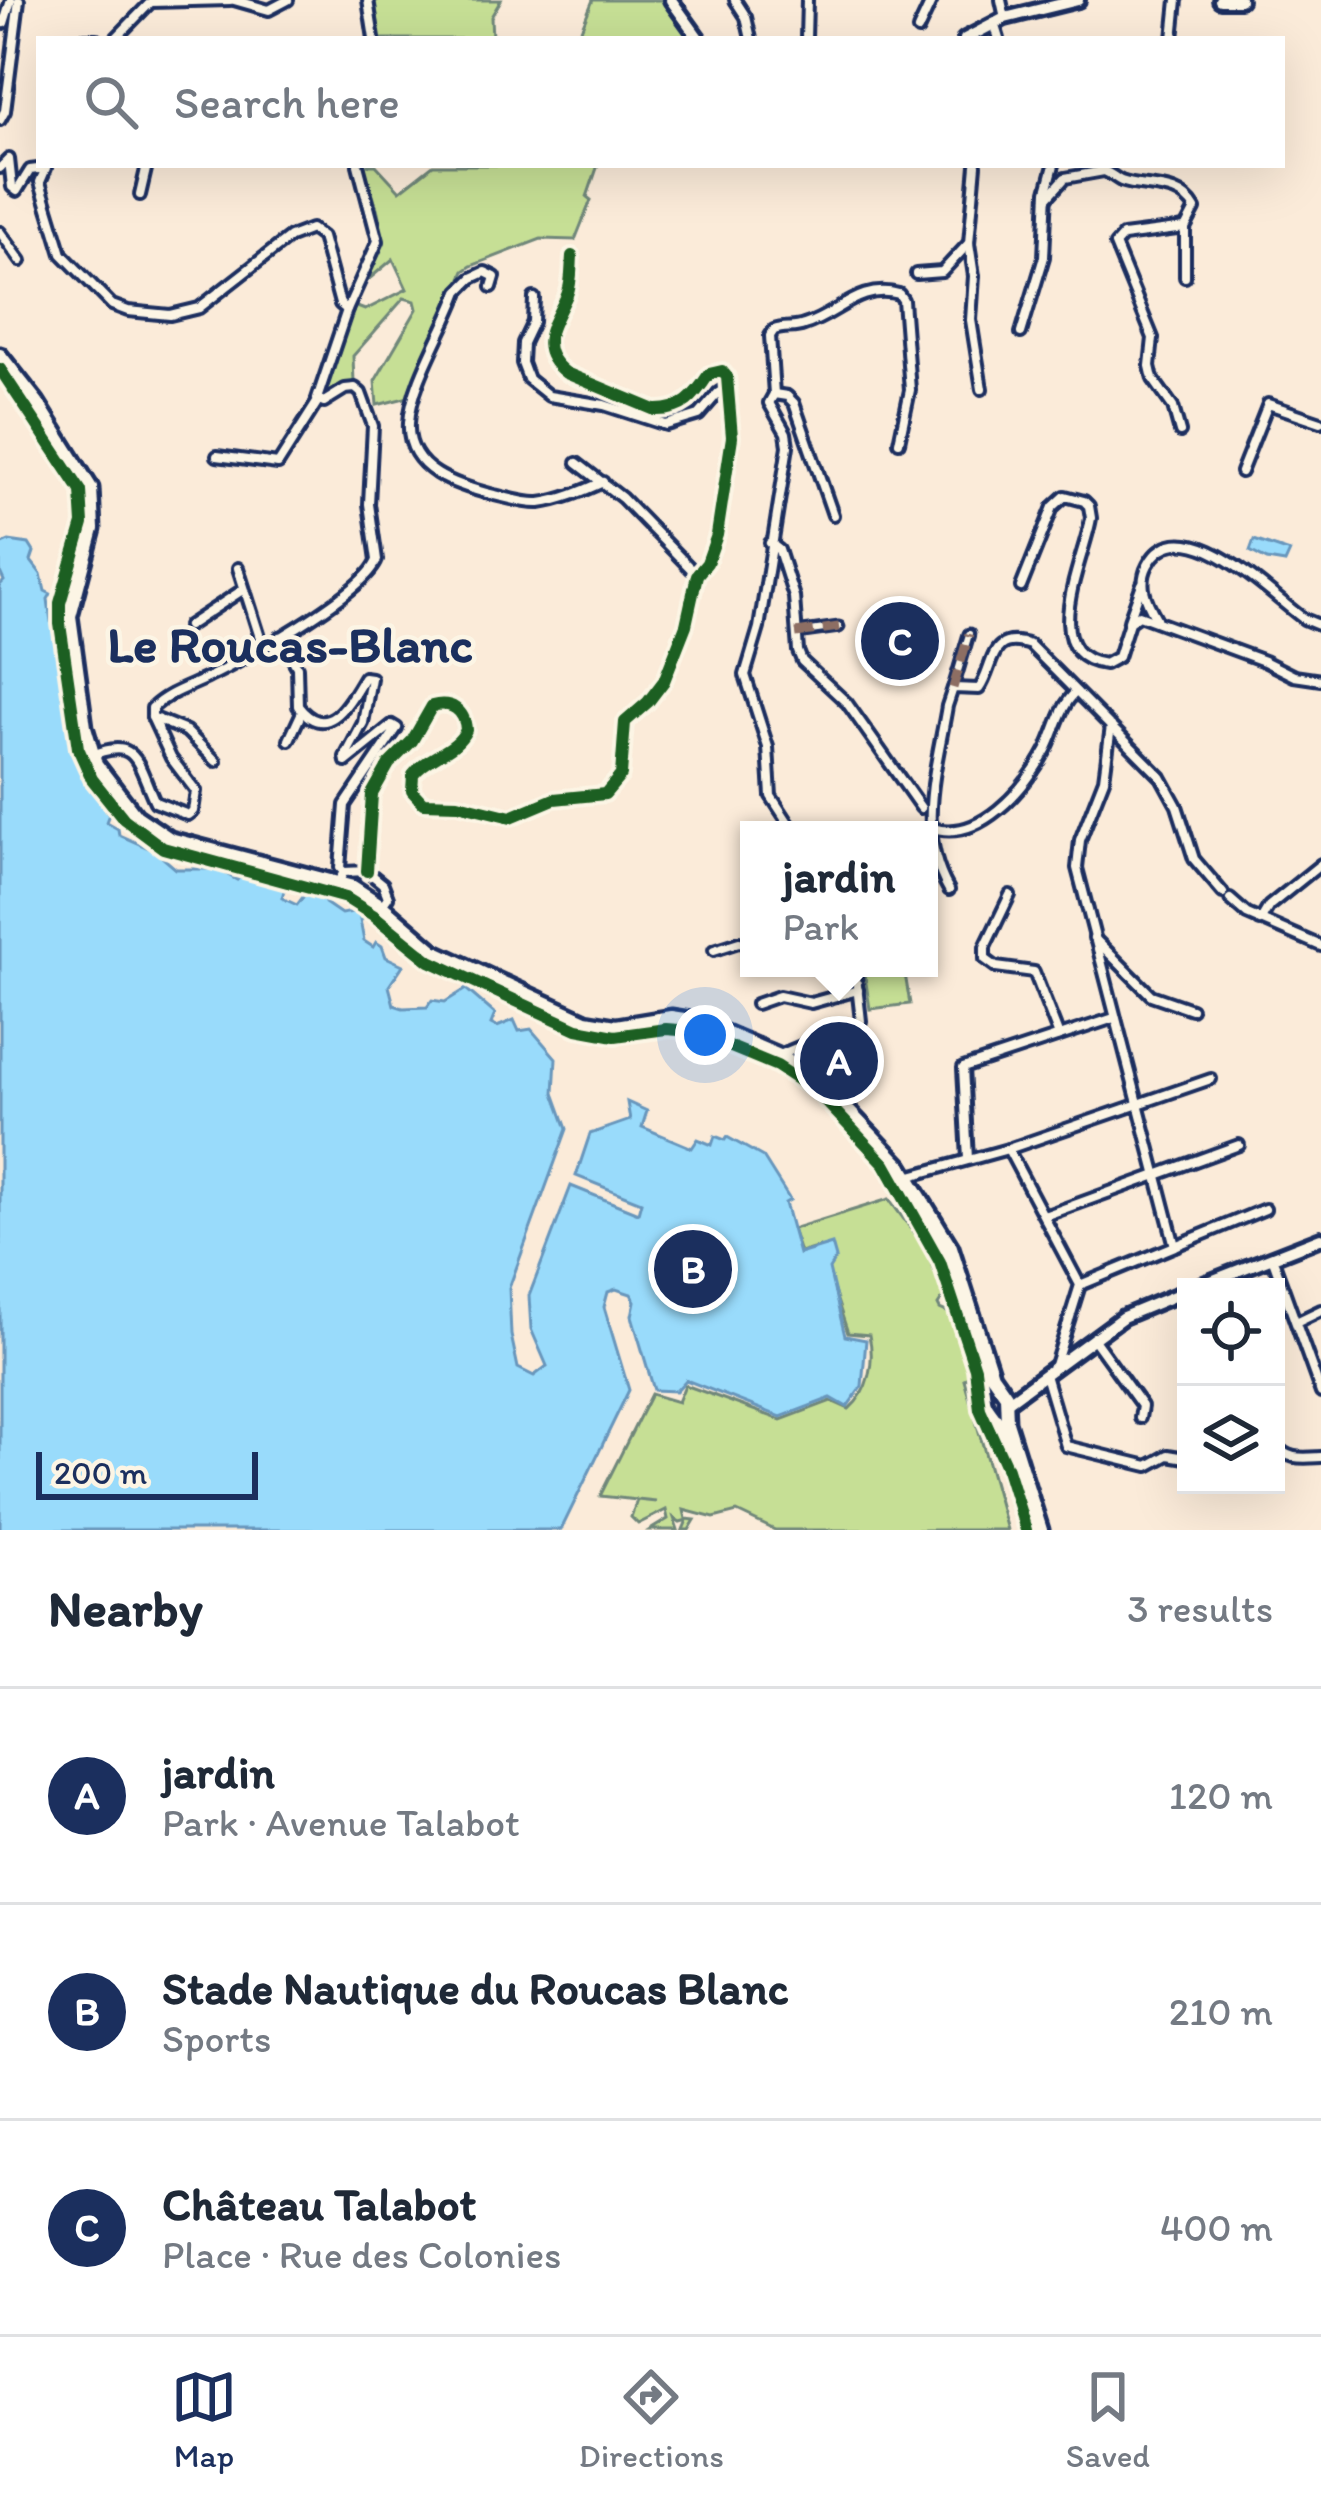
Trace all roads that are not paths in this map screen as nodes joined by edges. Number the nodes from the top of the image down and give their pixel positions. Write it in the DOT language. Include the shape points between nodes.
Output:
graph roads {
  1 [pos="15,0"];
  2 [pos="232,0"];
  3 [pos="288,0"];
  4 [pos="368,0"];
  5 [pos="671,0"];
  6 [pos="735,0"];
  7 [pos="807,0"];
  8 [pos="932,0"];
  9 [pos="1001,0"];
  10 [pos="1078,0"];
  11 [pos="1177,0"];
  12 [pos="1220,0"];
  13 [pos="1240,0"];
  14 [pos="999,20"];
  15 [pos="0,23"];
  16 [pos="918,30"];
  17 [pos="118,36"];
  18 [pos="374,36"];
  19 [pos="697,36"];
  20 [pos="750,36"];
  21 [pos="806,36"];
  22 [pos="970,36"];
  23 [pos="999,36"];
  24 [pos="1173,36"];
  25 [pos="0,120"];
  26 [pos="0,168"];
  27 [pos="39,168"];
  28 [pos="47,168"];
  29 [pos="146,168"];
  30 [pos="359,168"];
  31 [pos="976,168"];
  32 [pos="1053,168"];
  33 [pos="140,195"];
  34 [pos="1047,198"];
  35 [pos="1185,228"];
  36 [pos="0,232"];
  37 [pos="969,244"];
  38 [pos="572,256"];
  39 [pos="21,261"];
  40 [pos="916,274"];
  41 [pos="1185,277"];
  42 [pos="492,287"];
  43 [pos="534,298"];
  44 [pos="347,310"];
  45 [pos="1021,333"];
  46 [pos="0,359"];
  47 [pos="729,386"];
  48 [pos="982,388"];
  49 [pos="774,394"];
  50 [pos="318,400"];
  51 [pos="1321,422"];
  52 [pos="1180,432"];
  53 [pos="899,442"];
  54 [pos="217,456"];
  55 [pos="577,463"];
  56 [pos="1241,472"];
  57 [pos="603,482"];
  58 [pos="833,515"];
  59 [pos="770,543"];
  60 [pos="767,563"];
  61 [pos="782,563"];
  62 [pos="238,568"];
  63 [pos="697,575"];
  64 [pos="1143,581"];
  65 [pos="1022,587"];
  66 [pos="244,589"];
  67 [pos="1156,620"];
  68 [pos="1129,622"];
  69 [pos="188,626"];
  70 [pos="1321,626"];
  71 [pos="839,627"];
  72 [pos="796,633"];
  73 [pos="969,634"];
  74 [pos="280,637"];
  75 [pos="262,647"];
  76 [pos="1321,680"];
  77 [pos="952,688"];
  78 [pos="1076,692"];
  79 [pos="302,712"];
  80 [pos="152,717"];
  81 [pos="1111,726"];
  82 [pos="290,740"];
  83 [pos="89,756"];
  84 [pos="216,761"];
  85 [pos="921,808"];
  86 [pos="785,821"];
  87 [pos="930,821"];
  88 [pos="938,830"];
  89 [pos="1321,864"];
  90 [pos="938,865"];
  91 [pos="367,872"];
  92 [pos="338,881"];
  93 [pos="949,890"];
  94 [pos="1010,895"];
  95 [pos="378,910"];
  96 [pos="1260,921"];
  97 [pos="1093,937"];
  98 [pos="740,942"];
  99 [pos="1321,946"];
  100 [pos="714,950"];
  101 [pos="857,977"];
  102 [pos="858,990"];
  103 [pos="756,1004"];
  104 [pos="1191,1009"];
  105 [pos="1114,1018"];
  106 [pos="1059,1036"];
  107 [pos="776,1058"];
  108 [pos="1210,1079"];
  109 [pos="1138,1104"];
  110 [pos="1239,1144"];
  111 [pos="1008,1149"];
  112 [pos="968,1159"];
  113 [pos="1157,1175"];
  114 [pos="905,1179"];
  115 [pos="1264,1209"];
  116 [pos="1044,1216"];
  117 [pos="1321,1238"];
  118 [pos="1175,1246"];
  119 [pos="1272,1258"];
  120 [pos="1223,1278"];
  121 [pos="1080,1285"];
  122 [pos="1177,1295"];
  123 [pos="1321,1310"];
  124 [pos="1296,1322"];
  125 [pos="1093,1338"];
  126 [pos="1063,1341"];
  127 [pos="1072,1354"];
  128 [pos="1050,1372"];
  129 [pos="1321,1393"];
  130 [pos="998,1398"];
  131 [pos="1140,1418"];
  132 [pos="1285,1452"];
  133 [pos="1177,1456"];
  134 [pos="1321,1457"];
  135 [pos="1031,1530"];
  136 [pos="1040,1530"];
  1 -- 15 [label="street"];
  1 -- 25 [label="street"];
  2 -- 3 [label="street" via="269,10"];
  2 -- 17 [label="street" via="151,2"];
  4 -- 18 [label="street"];
  5 -- 19 [label="street"];
  6 -- 20 [label="street"];
  7 -- 21 [label="street"];
  8 -- 16 [label="street"];
  9 -- 14 [label="street"];
  10 -- 14 [label="street"];
  11 -- 24 [label="street"];
  12 -- 13 [label="street"];
  14 -- 22 [label="street"];
  14 -- 23 [label="street"];
  26 -- 27 [label="street" via="9,159 16,191"];
  28 -- 44 [label="street" via="40,182 62,254 116,308 188,313 311,229 322,237"];
  29 -- 33 [label="street"];
  30 -- 44 [label="street" via="378,242"];
  31 -- 37 [label="street"];
  32 -- 34 [label="street"];
  34 -- 35 [label="street" via="1065,178 1110,172 1190,200 1195,208"];
  34 -- 45 [label="street" via="1044,257"];
  35 -- 41 [label="street"];
  35 -- 52 [label="street" via="1123,236 1114,245 1153,338 1153,379"];
  36 -- 39 [label="street"];
  37 -- 40 [label="street" via="942,272"];
  37 -- 48 [label="street"];
  38 -- 47 [label="street" via="566,298 549,326 556,366 655,410 680,408 715,371"];
  42 -- 57 [label="street" via="495,277 485,272 460,291 410,409 418,453 448,482 528,503"];
  43 -- 47 [label="street" via="522,363 549,396 666,425 699,415"];
  44 -- 50 [label="street"];
  46 -- 83 [label="main road" via="78,462 94,501 70,616"];
  47 -- 63 [label="street" via="732,436 717,535"];
  49 -- 53 [label="street" via="774,330 802,326 858,295 899,293 910,390"];
  49 -- 58 [label="street" via="794,403"];
  49 -- 59 [label="street" via="770,407 788,446"];
  50 -- 54 [label="street" via="278,464"];
  50 -- 74 [label="street" via="355,388 372,419 369,504 377,560 368,577"];
  51 -- 56 [label="street" via="1268,404"];
  55 -- 57 [label="street"];
  57 -- 63 [label="street"];
  59 -- 60 [label="street"];
  59 -- 61 [label="street"];
  60 -- 61 [label="street"];
  60 -- 86 [label="street" via="746,685 768,747 771,796"];
  61 -- 72 [label="street"];
  62 -- 66 [label="street"];
  63 -- 91 [label="street" via="664,681 625,722 621,775 610,790 511,817 423,803 412,775 466,730 456,708 432,706 372,794"];
  64 -- 67 [label="street"];
  64 -- 68 [label="street"];
  64 -- 70 [label="street" via="1157,552 1192,542"];
  65 -- 68 [label="street" via="1053,507 1075,497 1091,518 1068,634 1086,657 1105,664 1120,652"];
  66 -- 69 [label="street"];
  66 -- 75 [label="street"];
  67 -- 68 [label="street" via="1138,615"];
  67 -- 76 [label="street"];
  71 -- 72 [label="street"];
  72 -- 85 [label="street" via="802,661 847,703"];
  73 -- 77 [label="street"];
  74 -- 75 [label="street"];
  74 -- 79 [label="street" via="297,667"];
  75 -- 80 [label="street" via="168,694"];
  77 -- 78 [label="street" via="979,689 994,651 1018,641"];
  77 -- 87 [label="street"];
  78 -- 81 [label="street"];
  78 -- 88 [label="street" via="1038,763 998,808 963,830"];
  79 -- 82 [label="street"];
  79 -- 92 [label="street" via="336,717 369,676 363,723 345,761 397,728 345,805"];
  80 -- 83 [label="street" via="196,791 188,815 155,802 123,747"];
  80 -- 84 [label="street" via="186,731"];
  81 -- 96 [label="street" via="1161,777 1194,860"];
  81 -- 97 [label="street" via="1104,779 1078,854"];
  83 -- 92 [label="main road" via="136,816 170,839"];
  89 -- 96 [label="street"];
  90 -- 93 [label="street"];
  91 -- 92 [label="street"];
  91 -- 95 [label="street" via="387,890"];
  92 -- 95 [label="main road"];
  92 -- 95 [label="main road"];
  94 -- 106 [label="street" via="985,958 1034,972"];
  95 -- 107 [label="main road" via="431,957 584,1028 684,1025"];
  96 -- 99 [label="street"];
  97 -- 104 [label="street" via="1151,995"];
  97 -- 105 [label="street"];
  98 -- 100 [label="street"];
  101 -- 102 [label="street"];
  102 -- 103 [label="street" via="811,1003 779,997"];
  102 -- 107 [label="street" via="861,1021 851,1036"];
  105 -- 106 [label="street"];
  105 -- 109 [label="street"];
  106 -- 112 [label="street" via="963,1067"];
  107 -- 114 [label="main road" via="820,1090"];
  108 -- 109 [label="street"];
  109 -- 111 [label="street"];
  109 -- 113 [label="street"];
  110 -- 113 [label="street"];
  111 -- 112 [label="street"];
  111 -- 116 [label="street"];
  112 -- 114 [label="street"];
  113 -- 116 [label="street"];
  113 -- 118 [label="street"];
  114 -- 130 [label="main road"];
  115 -- 118 [label="street"];
  116 -- 121 [label="street"];
  117 -- 119 [label="street"];
  118 -- 121 [label="street"];
  119 -- 120 [label="street"];
  119 -- 124 [label="street"];
  121 -- 126 [label="street"];
  122 -- 125 [label="street"];
  123 -- 124 [label="street"];
  124 -- 129 [label="street"];
  125 -- 127 [label="street"];
  125 -- 131 [label="street" via="1142,1406"];
  126 -- 127 [label="street"];
  126 -- 128 [label="street"];
  127 -- 128 [label="street"];
  128 -- 130 [label="street"];
  128 -- 133 [label="street" via="1066,1446 1148,1466"];
  130 -- 135 [label="main road"];
  130 -- 136 [label="main road"];
  132 -- 134 [label="street"];
}
